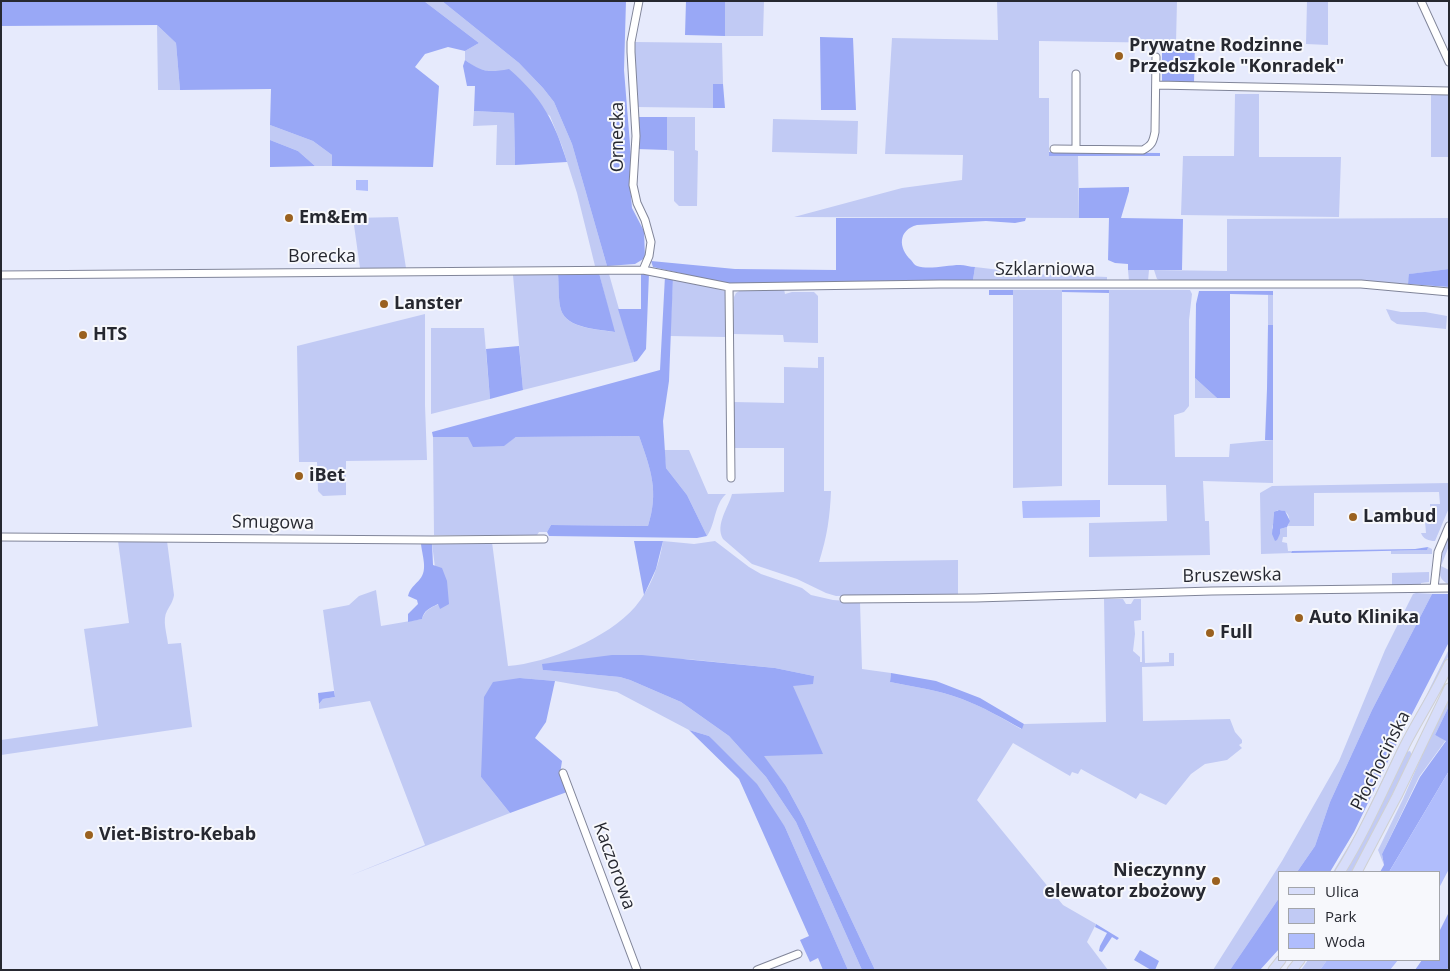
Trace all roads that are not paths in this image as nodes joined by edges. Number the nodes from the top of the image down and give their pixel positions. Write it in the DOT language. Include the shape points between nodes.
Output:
graph roads {
  1 [pos="640,1"];
  2 [pos="1421,1"];
  3 [pos="1156,57"];
  4 [pos="1449,62"];
  5 [pos="1076,74"];
  6 [pos="1156,85"];
  7 [pos="1449,91"];
  8 [pos="1054,149"];
  9 [pos="1076,149"];
  10 [pos="643,270"];
  11 [pos="1,275"];
  12 [pos="729,287"];
  13 [pos="1449,292"];
  14 [pos="731,478"];
  15 [pos="1449,526"];
  16 [pos="1,537"];
  17 [pos="544,539"];
  18 [pos="1434,588"];
  19 [pos="1449,588"];
  20 [pos="844,599"];
  21 [pos="1449,664"];
  22 [pos="1449,688"];
  23 [pos="1406,743"];
  24 [pos="1419,750"];
  25 [pos="563,772"];
  26 [pos="1341,871"];
  27 [pos="1358,871"];
  28 [pos="798,954"];
  29 [pos="637,970"];
  30 [pos="757,970"];
  1 -- 10 [label="street, Ornecka" via="630,52 636,136 634,185 651,242"];
  2 -- 4 [label="street"];
  3 -- 6 [label="street"];
  5 -- 9 [label="street"];
  6 -- 7 [label="street"];
  6 -- 9 [label="street" via="1155,132 1150,146 1143,150"];
  8 -- 9 [label="street"];
  10 -- 11 [label="street, Borecka"];
  10 -- 12 [label="street, Szklarniowa"];
  12 -- 13 [label="street, Szklarniowa" via="1361,284"];
  12 -- 14 [label="street"];
  15 -- 18 [label="street" via="1438,552"];
  16 -- 17 [label="street, Smugowa"];
  18 -- 19 [label="street, Bruszewska"];
  18 -- 20 [label="street, Bruszewska"];
  21 -- 23 [label="main road, Płochocińska"];
  22 -- 24 [label="main road, Płochocińska"];
  23 -- 24 [label="street"];
  23 -- 26 [label="main road, Płochocińska"];
  24 -- 27 [label="main road, Płochocińska"];
  25 -- 29 [label="street, Kaczorowa"];
  28 -- 30 [label="street"];
}
